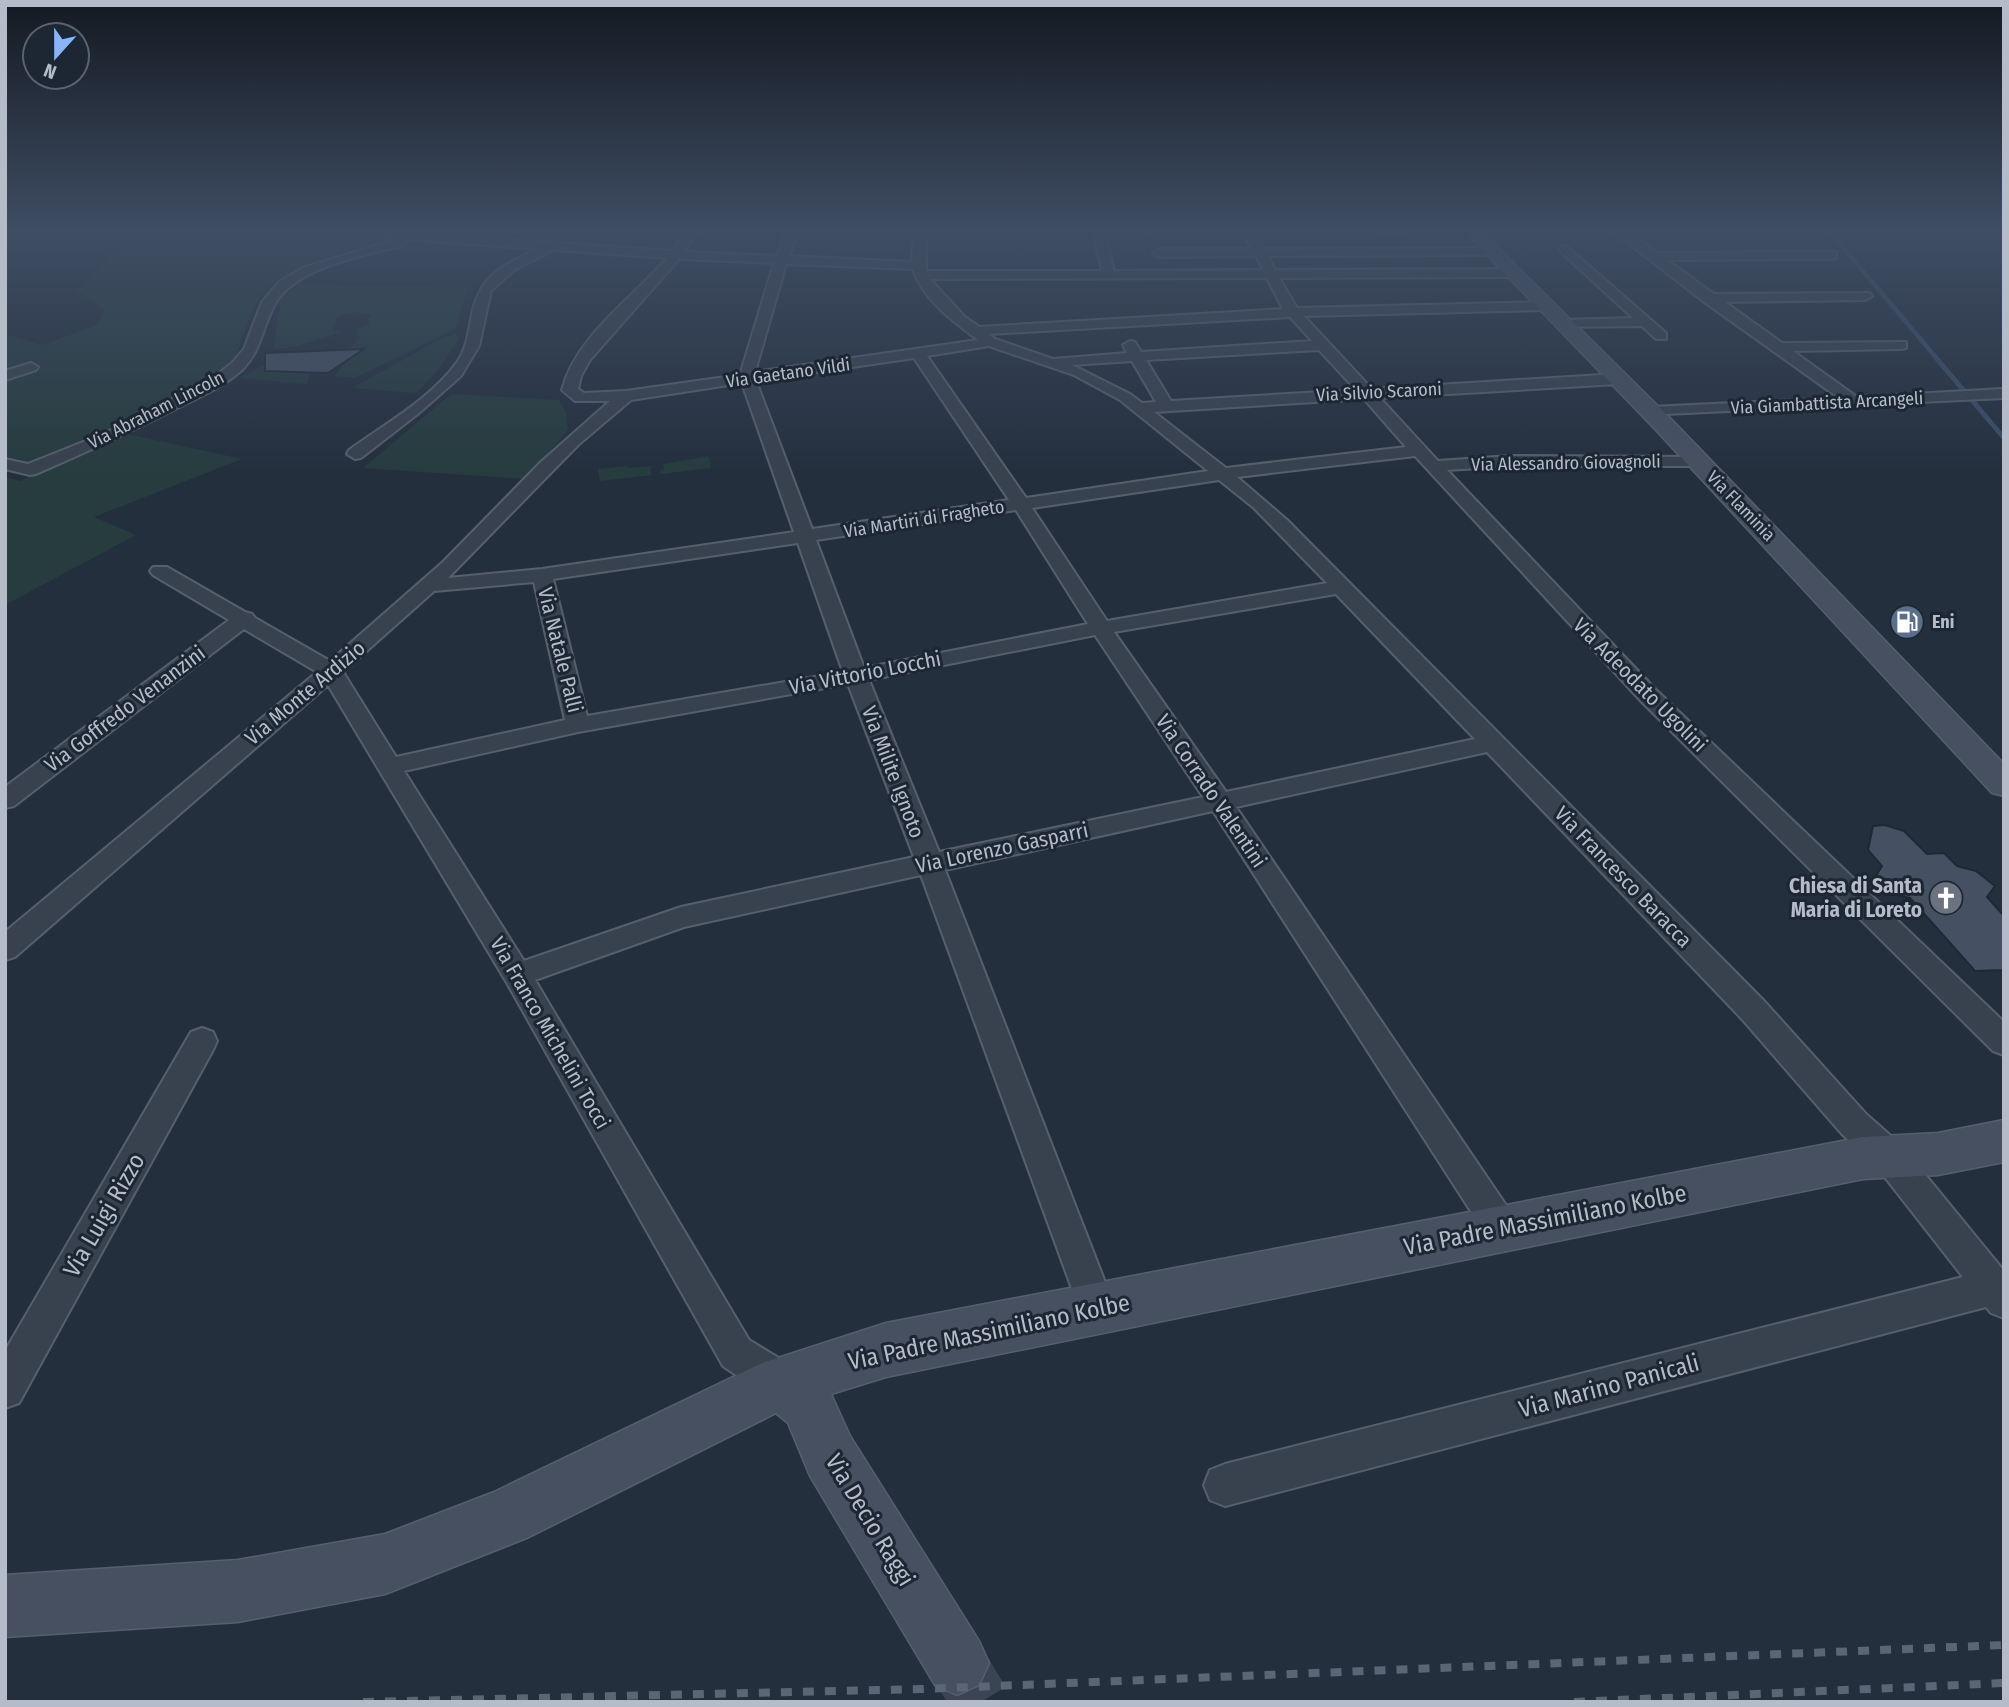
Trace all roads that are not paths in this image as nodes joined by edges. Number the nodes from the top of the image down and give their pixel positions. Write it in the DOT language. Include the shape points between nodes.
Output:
graph roads {
  1 [pos="265,312"];
  2 [pos="479,312"];
  3 [pos="625,312"];
  4 [pos="765,312"];
  5 [pos="952,312"];
  6 [pos="1552,312"];
  7 [pos="1634,312"];
  8 [pos="1728,312"];
  9 [pos="1293,313"];
  10 [pos="1555,315"];
  11 [pos="1116,323"];
  12 [pos="1647,323"];
  13 [pos="477,326"];
  14 [pos="456,332"];
  15 [pos="976,332"];
  16 [pos="1661,336"];
  17 [pos="990,342"];
  18 [pos="1324,345"];
  19 [pos="1901,345"];
  20 [pos="1777,346"];
  21 [pos="919,354"];
  22 [pos="1137,356"];
  23 [pos="1050,361"];
  24 [pos="31,367"];
  25 [pos="5,376"];
  26 [pos="748,379"];
  27 [pos="1618,379"];
  28 [pos="1368,393"];
  29 [pos="2003,394"];
  30 [pos="626,396"];
  31 [pos="1947,397"];
  32 [pos="580,398"];
  33 [pos="1853,401"];
  34 [pos="1166,406"];
  35 [pos="1140,408"];
  36 [pos="1651,412"];
  37 [pos="592,422"];
  38 [pos="355,454"];
  39 [pos="1428,458"];
  40 [pos="1698,461"];
  41 [pos="6,464"];
  42 [pos="1222,474"];
  43 [pos="1021,503"];
  44 [pos="807,536"];
  45 [pos="160,571"];
  46 [pos="542,575"];
  47 [pos="428,586"];
  48 [pos="1341,587"];
  49 [pos="244,618"];
  50 [pos="1101,628"];
  51 [pos="331,671"];
  52 [pos="856,676"];
  53 [pos="578,724"];
  54 [pos="1493,743"];
  55 [pos="390,766"];
  56 [pos="2004,785"];
  57 [pos="5,800"];
  58 [pos="1219,801"];
  59 [pos="930,864"];
  60 [pos="5,949"];
  61 [pos="517,975"];
  62 [pos="202,1041"];
  63 [pos="2004,1042"];
  64 [pos="2004,1141"];
  65 [pos="1889,1156"];
  66 [pos="1502,1229"];
  67 [pos="1998,1293"];
  68 [pos="1097,1308"];
  69 [pos="782,1382"];
  70 [pos="5,1389"];
  71 [pos="1225,1485"];
  72 [pos="5,1606"];
  73 [pos="957,1663"];
  1 -- 41 [label="street, Via Abraham Lincoln" via="251,351 212,384 30,470"];
  2 -- 13 [label="street"];
  3 -- 32 [label="street" via="584,356 569,380 570,390"];
  4 -- 26 [label="street"];
  5 -- 15 [label="street"];
  6 -- 10 [label="street, Via Flaminia"];
  7 -- 12 [label="street"];
  8 -- 20 [label="street"];
  9 -- 10 [label="street"];
  9 -- 11 [label="street"];
  9 -- 18 [label="street, Via Adeodato Ugolini"];
  10 -- 12 [label="street"];
  10 -- 27 [label="street, Via Flaminia"];
  11 -- 15 [label="street"];
  11 -- 22 [label="street"];
  12 -- 16 [label="street"];
  13 -- 14 [label="street"];
  13 -- 38 [label="street" via="464,362 441,386"];
  15 -- 17 [label="street"];
  17 -- 21 [label="street, Via Gaetano Vildi"];
  17 -- 23 [label="street, Via Francesco Baracca"];
  18 -- 22 [label="street"];
  18 -- 28 [label="street, Via Adeodato Ugolini"];
  19 -- 20 [label="street"];
  20 -- 33 [label="street"];
  21 -- 26 [label="street, Via Gaetano Vildi"];
  21 -- 43 [label="street, Via Corrado Valentini"];
  22 -- 23 [label="street"];
  22 -- 34 [label="street"];
  23 -- 35 [label="street, Via Francesco Baracca" via="1107,385"];
  24 -- 25 [label="street"];
  26 -- 30 [label="street, Via Gaetano Vildi"];
  26 -- 44 [label="street, Via Milite Ignoto"];
  27 -- 28 [label="street, Via Silvio Scaroni"];
  27 -- 36 [label="street, Via Flaminia"];
  28 -- 34 [label="street, Via Silvio Scaroni"];
  28 -- 39 [label="street, Via Adeodato Ugolini"];
  29 -- 31 [label="street, Via Giambattista Arcangeli"];
  30 -- 32 [label="street, Via Gaetano Vildi"];
  30 -- 37 [label="street, Via Monte Ardizio"];
  31 -- 33 [label="street, Via Giambattista Arcangeli"];
  32 -- 37 [label="street"];
  33 -- 36 [label="street, Via Giambattista Arcangeli"];
  34 -- 35 [label="street, Via Silvio Scaroni"];
  35 -- 42 [label="street, Via Francesco Baracca"];
  36 -- 40 [label="street, Via Flaminia"];
  37 -- 47 [label="street, Via Monte Ardizio"];
  39 -- 40 [label="street, Via Alessandro Giovagnoli"];
  39 -- 42 [label="street, Via Martiri di Fragheto"];
  39 -- 63 [label="street, Via Adeodato Ugolini" via="1647,695"];
  40 -- 56 [label="street, Via Flaminia"];
  42 -- 43 [label="street, Via Martiri di Fragheto"];
  42 -- 48 [label="street, Via Francesco Baracca" via="1259,504"];
  43 -- 44 [label="street, Via Martiri di Fragheto"];
  43 -- 50 [label="street, Via Corrado Valentini"];
  44 -- 46 [label="street, Via Martiri di Fragheto"];
  44 -- 52 [label="street, Via Milite Ignoto"];
  45 -- 49 [label="street"];
  46 -- 47 [label="street, Via Martiri di Fragheto"];
  46 -- 53 [label="street, Via Natale Palli"];
  47 -- 51 [label="street, Via Monte Ardizio"];
  48 -- 50 [label="street, Via Vittorio Locchi"];
  48 -- 54 [label="street, Via Francesco Baracca"];
  49 -- 51 [label="street"];
  49 -- 57 [label="street, Via Goffredo Venanzini"];
  50 -- 52 [label="street, Via Vittorio Locchi"];
  50 -- 58 [label="street, Via Corrado Valentini"];
  51 -- 55 [label="street, Via Franco Michelini Tocci"];
  51 -- 60 [label="street, Via Monte Ardizio"];
  52 -- 53 [label="street, Via Vittorio Locchi"];
  52 -- 59 [label="street, Via Milite Ignoto"];
  53 -- 55 [label="street, Via Vittorio Locchi"];
  54 -- 58 [label="street, Via Lorenzo Gasparri"];
  54 -- 65 [label="street, Via Francesco Baracca"];
  55 -- 61 [label="street, Via Franco Michelini Tocci"];
  58 -- 59 [label="street, Via Lorenzo Gasparri"];
  58 -- 66 [label="street, Via Corrado Valentini"];
  59 -- 61 [label="street, Via Lorenzo Gasparri" via="681,917"];
  59 -- 68 [label="street, Via Milite Ignoto"];
  61 -- 69 [label="street, Via Franco Michelini Tocci" via="736,1353"];
  62 -- 70 [label="street, Via Luigi Rizzo"];
  64 -- 65 [label="street, Via Padre Massimiliano Kolbe" via="1938,1154"];
  65 -- 66 [label="street, Via Padre Massimiliano Kolbe"];
  65 -- 67 [label="street, Via Francesco Baracca"];
  66 -- 68 [label="street, Via Padre Massimiliano Kolbe"];
  67 -- 71 [label="street, Via Marino Panicali"];
  68 -- 69 [label="street, Via Padre Massimiliano Kolbe" via="886,1350"];
  69 -- 72 [label="street, Via Padre Massimiliano Kolbe" via="508,1516 385,1564 238,1591"];
  69 -- 73 [label="street, Via Decio Raggi" via="808,1404 830,1456"];
}
